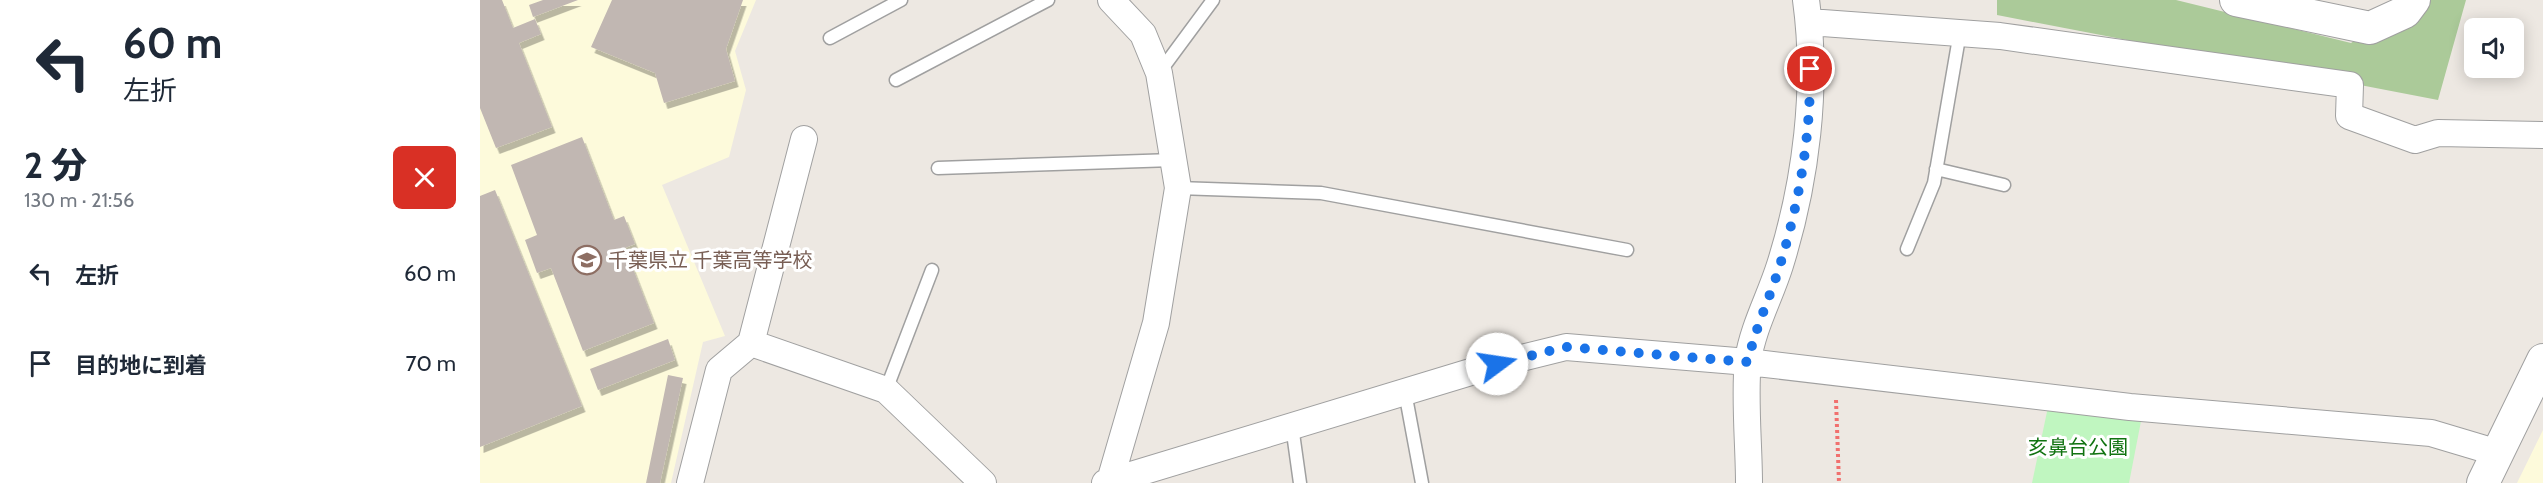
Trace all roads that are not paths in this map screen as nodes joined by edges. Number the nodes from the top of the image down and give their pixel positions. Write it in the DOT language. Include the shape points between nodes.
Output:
graph roads {
  1 [pos="901,0"];
  2 [pos="1048,0"];
  3 [pos="1213,0"];
  4 [pos="2236,0"];
  5 [pos="2414,0"];
  6 [pos="1118,3"];
  7 [pos="1807,11"];
  8 [pos="1960,32"];
  9 [pos="830,38"];
  10 [pos="1159,73"];
  11 [pos="896,80"];
  12 [pos="2543,135"];
  13 [pos="804,139"];
  14 [pos="1173,160"];
  15 [pos="938,168"];
  16 [pos="1936,169"];
  17 [pos="2004,185"];
  18 [pos="1178,188"];
  19 [pos="1907,249"];
  20 [pos="1627,250"];
  21 [pos="932,270"];
  22 [pos="751,343"];
  23 [pos="2543,360"];
  24 [pos="1748,362"];
  25 [pos="886,390"];
  26 [pos="1405,392"];
  27 [pos="1292,426"];
  28 [pos="2498,453"];
  29 [pos="1108,482"];
  30 [pos="690,483"];
  31 [pos="983,483"];
  32 [pos="1300,483"];
  33 [pos="1422,483"];
  34 [pos="1749,483"];
  35 [pos="2483,483"];
  1 -- 9 [label="lane"];
  2 -- 11 [label="lane"];
  3 -- 10 [label="lane"];
  4 -- 5 [label="street" via="2370,28 2405,12"];
  6 -- 10 [label="street" via="1143,34"];
  7 -- 8 [label="street"];
  7 -- 24 [label="street" via="1810,92 1798,190 1780,266 1753,336"];
  8 -- 12 [label="street" via="2350,85 2349,117 2415,140 2438,133"];
  8 -- 16 [label="lane"];
  10 -- 14 [label="street"];
  13 -- 22 [label="street"];
  14 -- 15 [label="lane"];
  14 -- 18 [label="street"];
  16 -- 17 [label="lane"];
  16 -- 19 [label="lane"];
  18 -- 20 [label="lane" via="1321,193"];
  18 -- 29 [label="street" via="1156,322"];
  21 -- 25 [label="lane"];
  22 -- 25 [label="street"];
  22 -- 30 [label="street" via="719,370"];
  23 -- 28 [label="street"];
  24 -- 26 [label="street" via="1566,347"];
  24 -- 28 [label="street" via="2130,407 2431,433"];
  24 -- 34 [label="street"];
  25 -- 31 [label="street"];
  26 -- 27 [label="street"];
  26 -- 33 [label="lane"];
  27 -- 29 [label="street"];
  27 -- 32 [label="lane"];
  28 -- 35 [label="street"];
}
